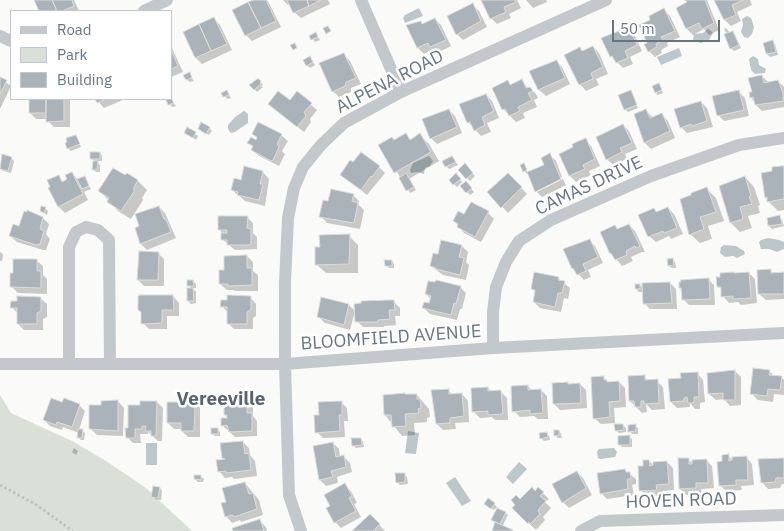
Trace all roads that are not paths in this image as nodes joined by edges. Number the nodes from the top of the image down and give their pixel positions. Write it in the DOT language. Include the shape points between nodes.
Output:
graph roads {
  1 [pos="167,0"];
  2 [pos="360,0"];
  3 [pos="606,0"];
  4 [pos="146,10"];
  5 [pos="402,92"];
  6 [pos="784,138"];
  7 [pos="784,333"];
  8 [pos="493,348"];
  9 [pos="69,363"];
  10 [pos="110,363"];
  11 [pos="0,364"];
  12 [pos="285,364"];
  13 [pos="784,515"];
  14 [pos="301,531"];
  15 [pos="581,531"];
  1 -- 4 [label="street"];
  2 -- 5 [label="street"];
  3 -- 5 [label="street, ALPENA ROAD"];
  5 -- 12 [label="street, ALPENA ROAD" via="344,123 303,167 294,188 288,218"];
  6 -- 8 [label="street, CAMAS DRIVE" via="739,145 652,176 551,220 519,241 496,287"];
  7 -- 8 [label="street, BLOOMFIELD AVENUE"];
  8 -- 12 [label="street, BLOOMFIELD AVENUE"];
  9 -- 10 [label="street, BLOOMFIELD AVENUE"];
  9 -- 10 [label="street" via="69,246 76,232 86,227 98,230 109,240"];
  9 -- 11 [label="street, BLOOMFIELD AVENUE"];
  10 -- 12 [label="street, BLOOMFIELD AVENUE"];
  12 -- 14 [label="street, ALPENA ROAD" via="288,495"];
  13 -- 15 [label="street, HOVEN ROAD" via="600,521"];
}
